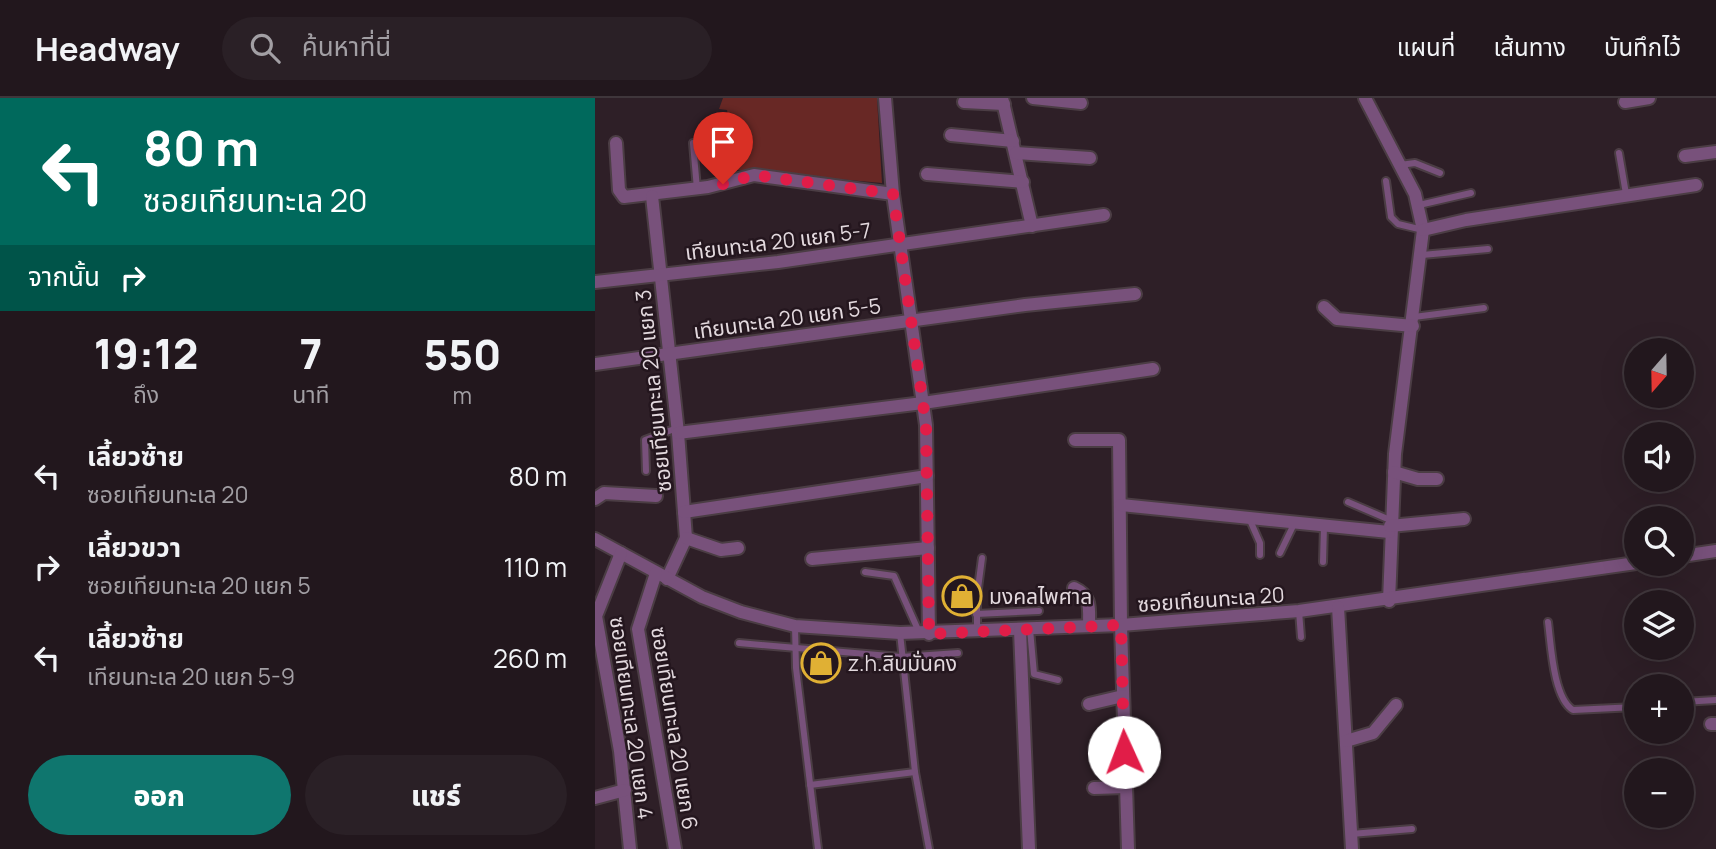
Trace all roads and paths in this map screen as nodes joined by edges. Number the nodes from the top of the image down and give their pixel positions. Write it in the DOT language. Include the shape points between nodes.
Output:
graph roads {
  1 [pos="885,98"];
  2 [pos="1033,98"];
  3 [pos="1365,98"];
  4 [pos="1649,98"];
  5 [pos="1003,101"];
  6 [pos="964,102"];
  7 [pos="1625,102"];
  8 [pos="1081,103"];
  9 [pos="951,135"];
  10 [pos="693,143"];
  11 [pos="616,144"];
  12 [pos="1015,147"];
  13 [pos="1716,152"];
  14 [pos="1619,153"];
  15 [pos="1685,156"];
  16 [pos="1090,158"];
  17 [pos="1399,165"];
  18 [pos="1440,173"];
  19 [pos="927,174"];
  20 [pos="1385,181"];
  21 [pos="1023,182"];
  22 [pos="1696,185"];
  23 [pos="697,189"];
  24 [pos="1471,193"];
  25 [pos="893,194"];
  26 [pos="1626,194"];
  27 [pos="652,196"];
  28 [pos="1419,205"];
  29 [pos="1104,215"];
  30 [pos="1032,226"];
  31 [pos="1423,230"];
  32 [pos="900,245"];
  33 [pos="1488,249"];
  34 [pos="1422,256"];
  35 [pos="660,274"];
  36 [pos="595,282"];
  37 [pos="1135,294"];
  38 [pos="1324,307"];
  39 [pos="1484,309"];
  40 [pos="911,321"];
  41 [pos="1414,321"];
  42 [pos="668,354"];
  43 [pos="595,364"];
  44 [pos="1153,369"];
  45 [pos="923,403"];
  46 [pos="677,431"];
  47 [pos="1075,440"];
  48 [pos="646,471"];
  49 [pos="1394,472"];
  50 [pos="927,476"];
  51 [pos="1437,479"];
  52 [pos="656,496"];
  53 [pos="595,499"];
  54 [pos="1348,502"];
  55 [pos="1121,505"];
  56 [pos="684,512"];
  57 [pos="1249,518"];
  58 [pos="1464,519"];
  59 [pos="1295,523"];
  60 [pos="1324,526"];
  61 [pos="1390,526"];
  62 [pos="686,538"];
  63 [pos="595,539"];
  64 [pos="738,548"];
  65 [pos="928,548"];
  66 [pos="1716,551"];
  67 [pos="621,553"];
  68 [pos="1280,553"];
  69 [pos="1694,554"];
  70 [pos="1261,555"];
  71 [pos="982,558"];
  72 [pos="812,559"];
  73 [pos="1323,562"];
  74 [pos="1624,565"];
  75 [pos="865,572"];
  76 [pos="662,576"];
  77 [pos="1073,588"];
  78 [pos="1389,601"];
  79 [pos="1338,607"];
  80 [pos="1039,611"];
  81 [pos="1299,611"];
  82 [pos="976,614"];
  83 [pos="1548,622"];
  84 [pos="1121,625"];
  85 [pos="796,626"];
  86 [pos="1089,626"];
  87 [pos="1025,630"];
  88 [pos="977,632"];
  89 [pos="900,633"];
  90 [pos="924,634"];
  91 [pos="1301,637"];
  92 [pos="739,643"];
  93 [pos="795,650"];
  94 [pos="958,653"];
  95 [pos="901,657"];
  96 [pos="1058,680"];
  97 [pos="1123,696"];
  98 [pos="1716,700"];
  99 [pos="1694,701"];
  100 [pos="1089,704"];
  101 [pos="1397,705"];
  102 [pos="1624,708"];
  103 [pos="1346,741"];
  104 [pos="915,772"];
  105 [pos="810,785"];
  106 [pos="1126,787"];
  107 [pos="1094,788"];
  108 [pos="625,790"];
  109 [pos="595,798"];
  110 [pos="1412,830"];
  111 [pos="1350,834"];
  112 [pos="630,849"];
  113 [pos="675,849"];
  114 [pos="818,849"];
  115 [pos="929,849"];
  116 [pos="1029,849"];
  117 [pos="1128,849"];
  118 [pos="1352,849"];
  1 -- 25 [label="street"];
  2 -- 8 [label="street"];
  3 -- 17 [label="street"];
  4 -- 7 [label="street"];
  5 -- 6 [label="street"];
  5 -- 12 [label="street"];
  9 -- 12 [label="street"];
  10 -- 23 [label="lane"];
  11 -- 27 [label="street" via="621,195"];
  12 -- 16 [label="street"];
  12 -- 21 [label="street"];
  13 -- 15 [label="street"];
  14 -- 26 [label="lane"];
  17 -- 18 [label="lane" via="1415,163"];
  17 -- 28 [label="street"];
  19 -- 21 [label="street"];
  20 -- 31 [label="lane" via="1391,217 1398,224"];
  21 -- 30 [label="street"];
  22 -- 26 [label="street"];
  23 -- 25 [label="street" via="754,175"];
  23 -- 27 [label="street"];
  24 -- 28 [label="lane"];
  25 -- 32 [label="street"];
  26 -- 31 [label="street"];
  27 -- 35 [label="street, ซอยเทียนทะเล 20 แยก 3"];
  28 -- 31 [label="street"];
  29 -- 30 [label="street, เทียนทะเล 20 แยก 5-7"];
  30 -- 32 [label="street, เทียนทะเล 20 แยก 5-7"];
  31 -- 34 [label="street"];
  32 -- 35 [label="street, เทียนทะเล 20 แยก 5-7"];
  32 -- 40 [label="street"];
  33 -- 34 [label="lane"];
  34 -- 41 [label="street"];
  35 -- 36 [label="street, เทียนทะเล 20 แยก 5-7"];
  35 -- 42 [label="street, ซอยเทียนทะเล 20 แยก 3"];
  37 -- 40 [label="street, เทียนทะเล 20 แยก 5-5"];
  38 -- 41 [label="street" via="1337,319"];
  39 -- 41 [label="lane"];
  40 -- 42 [label="street, เทียนทะเล 20 แยก 5-5"];
  40 -- 45 [label="street"];
  41 -- 49 [label="street"];
  42 -- 43 [label="street, เทียนทะเล 20 แยก 5-5"];
  42 -- 46 [label="street, ซอยเทียนทะเล 20 แยก 3"];
  44 -- 45 [label="street"];
  45 -- 46 [label="street"];
  45 -- 50 [label="street"];
  46 -- 48 [label="lane" via="645,440"];
  46 -- 56 [label="street, ซอยเทียนทะเล 20 แยก 3"];
  47 -- 55 [label="street" via="1119,440"];
  49 -- 51 [label="street"];
  49 -- 61 [label="street"];
  50 -- 56 [label="street"];
  50 -- 65 [label="street"];
  52 -- 53 [label="street" via="604,493"];
  54 -- 61 [label="lane"];
  55 -- 57 [label="street"];
  55 -- 84 [label="street"];
  56 -- 62 [label="street, ซอยเทียนทะเล 20 แยก 3"];
  57 -- 59 [label="street"];
  57 -- 70 [label="lane"];
  58 -- 61 [label="street"];
  59 -- 60 [label="street"];
  59 -- 68 [label="lane"];
  60 -- 61 [label="street"];
  60 -- 73 [label="lane"];
  61 -- 78 [label="street"];
  62 -- 64 [label="street" via="721,550"];
  62 -- 76 [label="street, ซอยเทียนทะเล 20 แยก 3"];
  63 -- 67 [label="street, ซอยเทียนทะเล 20"];
  65 -- 72 [label="street"];
  65 -- 90 [label="street"];
  66 -- 69 [label="street"];
  67 -- 76 [label="street, ซอยเทียนทะเล 20"];
  67 -- 108 [label="street, ซอยเทียนทะเล 20 แยก 4" via="596,616"];
  71 -- 82 [label="lane"];
  74 -- 78 [label="street, ซอยเทียนทะเล 20"];
  75 -- 90 [label="lane" via="894,576"];
  76 -- 85 [label="street, ซอยเทียนทะเล 20" via="741,612"];
  76 -- 113 [label="street, ซอยเทียนทะเล 20 แยก 6" via="638,629"];
  77 -- 86 [label="street" via="1089,601"];
  78 -- 79 [label="street, ซอยเทียนทะเล 20"];
  79 -- 81 [label="street, ซอยเทียนทะเล 20"];
  79 -- 103 [label="street"];
  80 -- 82 [label="lane"];
  81 -- 84 [label="street, ซอยเทียนทะเล 20"];
  81 -- 91 [label="lane"];
  82 -- 88 [label="lane"];
  83 -- 102 [label="lane" via="1558,683 1567,706 1573,710"];
  84 -- 86 [label="street, ซอยเทียนทะเล 20"];
  84 -- 97 [label="street"];
  85 -- 89 [label="street, ซอยเทียนทะเล 20"];
  85 -- 93 [label="lane"];
  86 -- 87 [label="street, ซอยเทียนทะเล 20"];
  87 -- 88 [label="street, ซอยเทียนทะเล 20"];
  87 -- 96 [label="lane" via="1034,674"];
  87 -- 116 [label="street"];
  88 -- 90 [label="street, ซอยเทียนทะเล 20"];
  89 -- 90 [label="street, ซอยเทียนทะเล 20"];
  89 -- 95 [label="lane"];
  92 -- 93 [label="lane"];
  93 -- 95 [label="lane"];
  93 -- 105 [label="lane"];
  94 -- 95 [label="lane"];
  95 -- 104 [label="lane"];
  97 -- 100 [label="street"];
  97 -- 106 [label="street"];
  98 -- 99 [label="lane"];
  101 -- 103 [label="street" via="1373,733"];
  103 -- 111 [label="street"];
  104 -- 105 [label="lane"];
  104 -- 115 [label="lane"];
  105 -- 114 [label="lane"];
  106 -- 107 [label="street"];
  106 -- 117 [label="street"];
  108 -- 109 [label="street"];
  108 -- 112 [label="street, ซอยเทียนทะเล 20 แยก 4"];
  110 -- 111 [label="lane"];
  111 -- 118 [label="street"];
}
